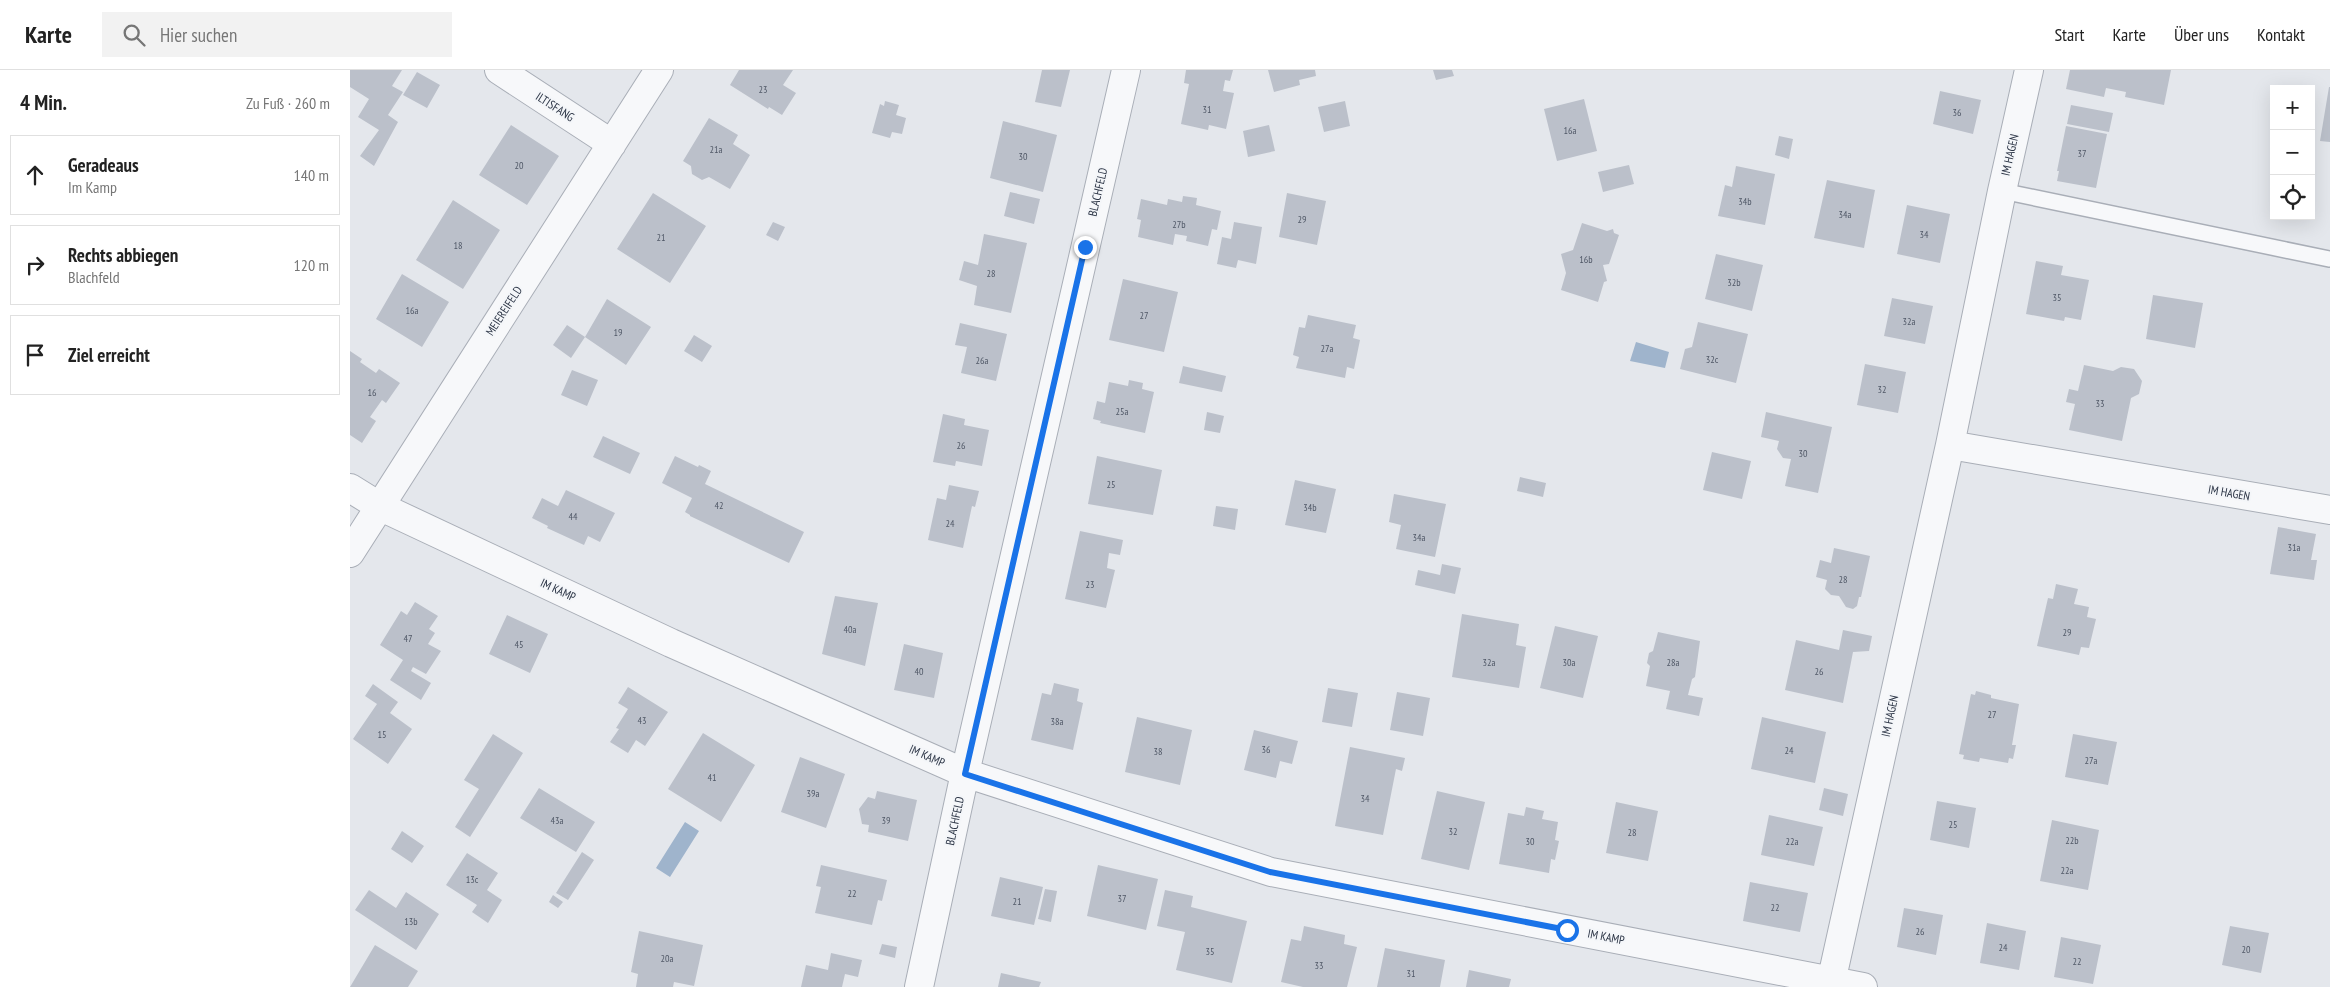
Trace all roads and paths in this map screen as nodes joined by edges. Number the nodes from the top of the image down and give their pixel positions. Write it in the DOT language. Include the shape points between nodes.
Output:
graph roads {
  1 [pos="499,70"];
  2 [pos="659,70"];
  3 [pos="1126,70"];
  4 [pos="2029,70"];
  5 [pos="612,144"];
  6 [pos="2002,191"];
  7 [pos="2329,259"];
  8 [pos="1950,445"];
  9 [pos="350,488"];
  10 [pos="379,506"];
  11 [pos="2330,510"];
  12 [pos="350,552"];
  13 [pos="965,774"];
  14 [pos="1831,984"];
  15 [pos="918,987"];
  16 [pos="1863,987"];
  1 -- 5 [label="street, ILTISFANG"];
  2 -- 5 [label="street, MEIEREIFELD"];
  3 -- 13 [label="street, BLACHFELD"];
  4 -- 6 [label="street, IM HAGEN"];
  5 -- 10 [label="street, MEIEREIFELD"];
  6 -- 7 [label="lane"];
  6 -- 8 [label="street, IM HAGEN"];
  8 -- 11 [label="street, IM HAGEN"];
  8 -- 14 [label="street, IM HAGEN"];
  9 -- 10 [label="street, IM KAMP"];
  10 -- 12 [label="street, MEIEREIFELD"];
  10 -- 13 [label="street, IM KAMP" via="671,643"];
  13 -- 14 [label="street, IM KAMP" via="1270,872"];
  13 -- 15 [label="street, BLACHFELD"];
  14 -- 16 [label="street, IM KAMP"];
}
